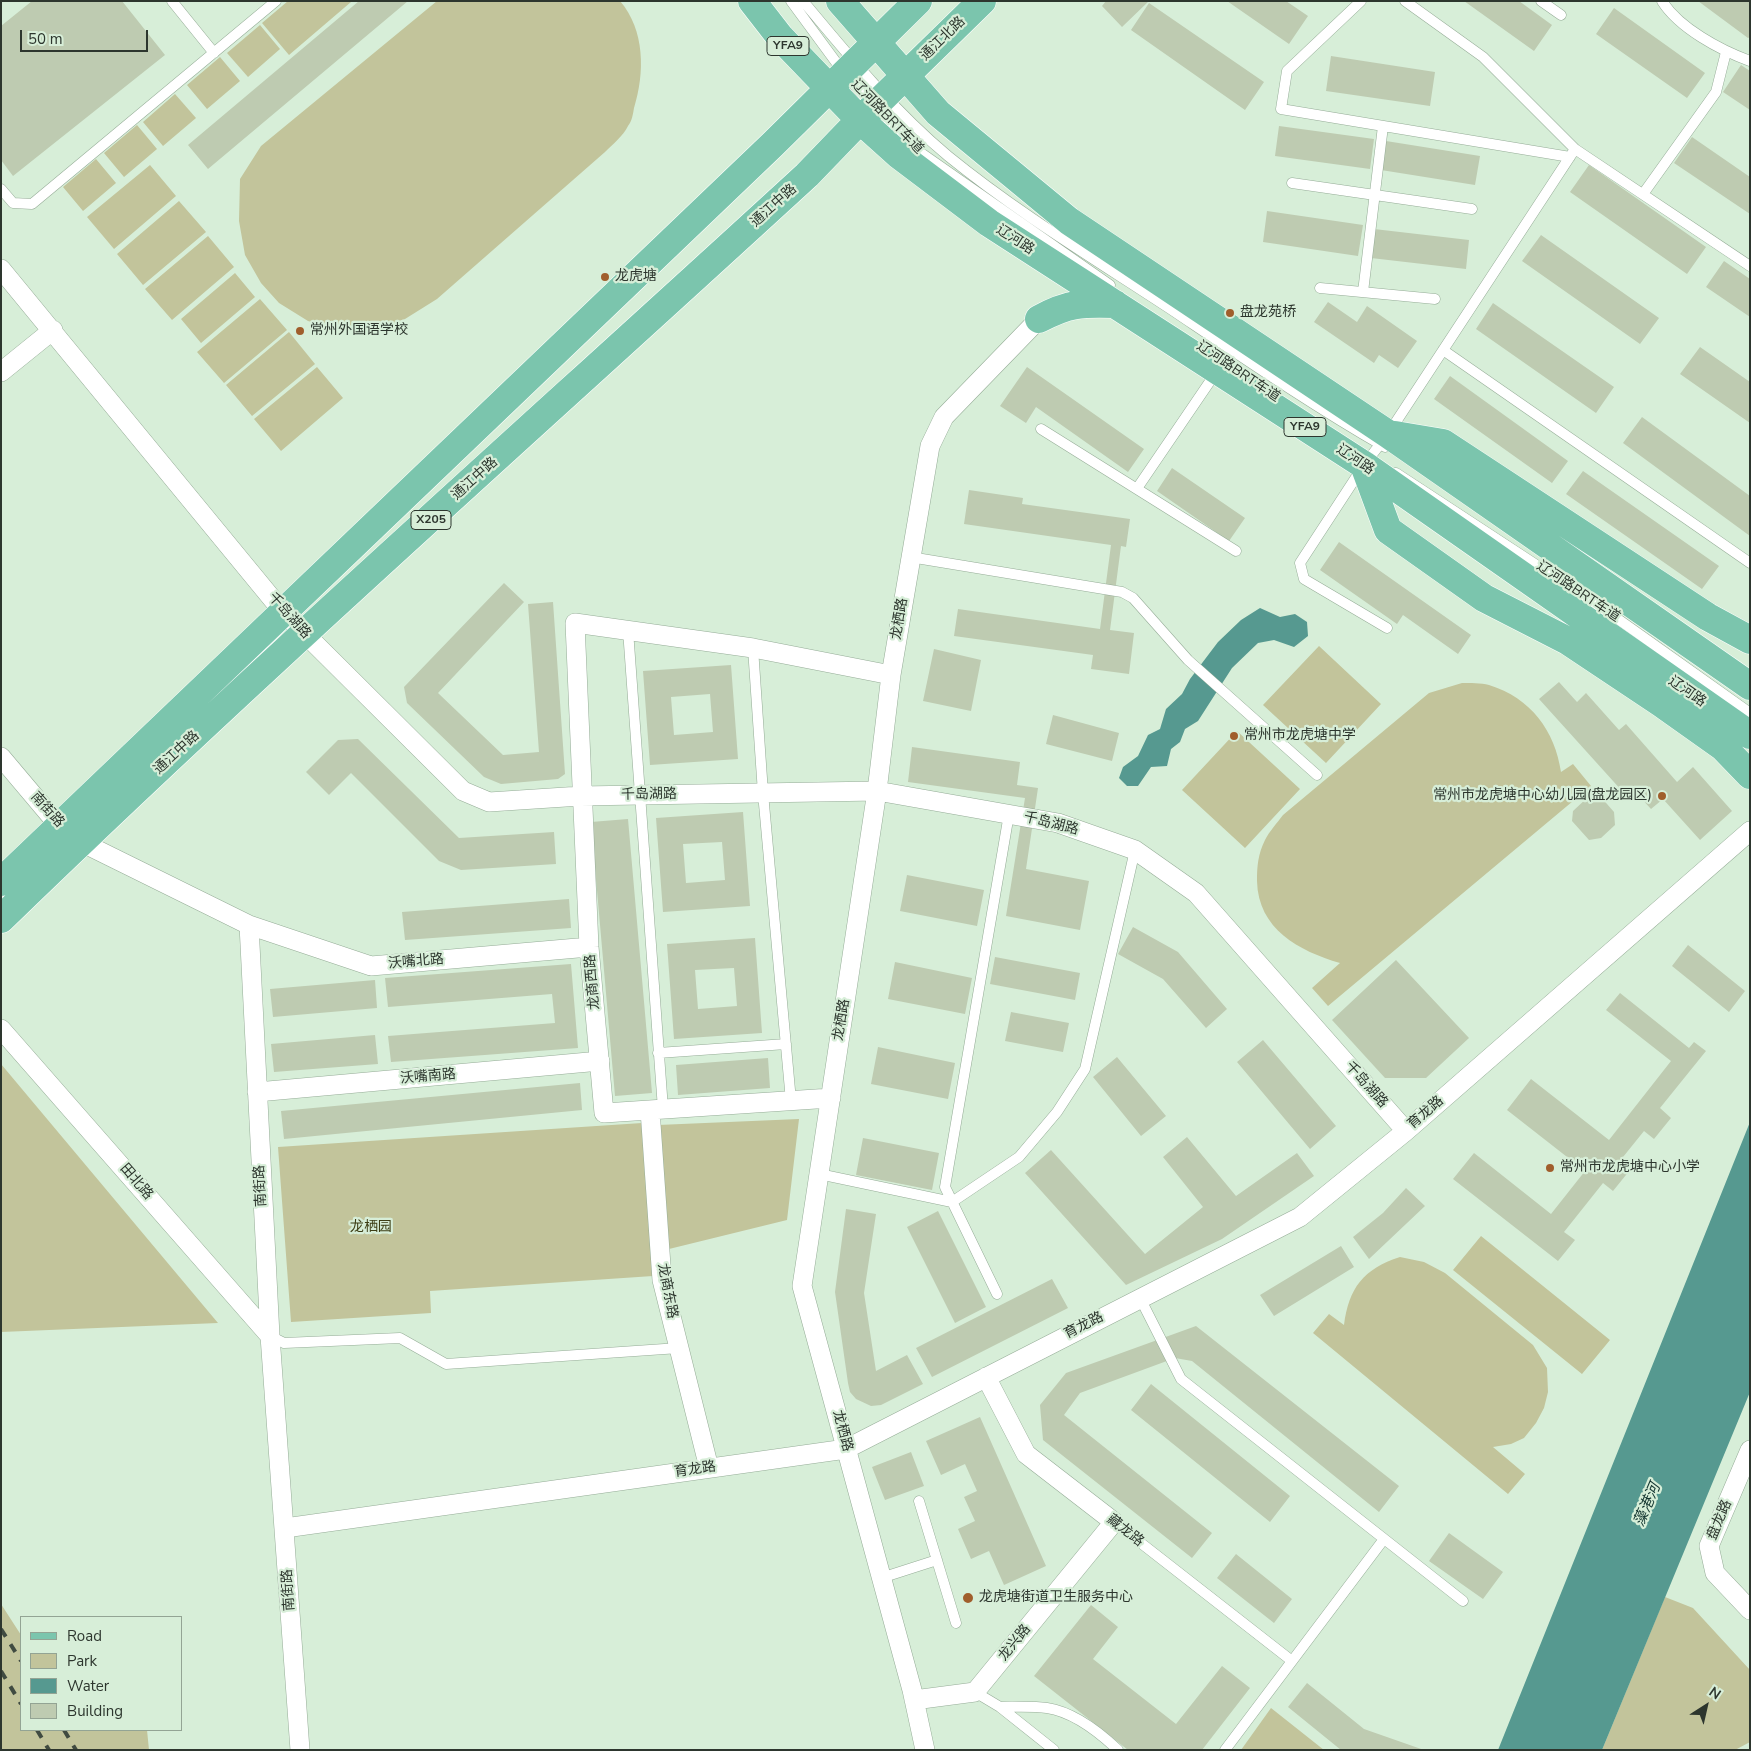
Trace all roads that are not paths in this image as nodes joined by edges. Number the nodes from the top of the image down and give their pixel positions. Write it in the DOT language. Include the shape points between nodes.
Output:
graph roads {
  1 [pos="172,1"];
  2 [pos="276,1"];
  3 [pos="752,1"];
  4 [pos="791,1"];
  5 [pos="803,1"];
  6 [pos="840,1"];
  7 [pos="918,1"];
  8 [pos="982,1"];
  9 [pos="1362,1"];
  10 [pos="1405,1"];
  11 [pos="1541,1"];
  12 [pos="1662,1"];
  13 [pos="1561,15"];
  14 [pos="875,43"];
  15 [pos="1726,52"];
  16 [pos="214,53"];
  17 [pos="1750,61"];
  18 [pos="843,75"];
  19 [pos="904,76"];
  20 [pos="873,108"];
  21 [pos="1384,126"];
  22 [pos="1572,153"];
  23 [pos="1292,183"];
  24 [pos="1,189"];
  25 [pos="1643,194"];
  26 [pos="1375,195"];
  27 [pos="1472,209"];
  28 [pos="1036,253"];
  29 [pos="1750,266"];
  30 [pos="1,269"];
  31 [pos="1320,288"];
  32 [pos="1363,292"];
  33 [pos="1118,298"];
  34 [pos="1435,299"];
  35 [pos="1039,319"];
  36 [pos="53,330"];
  37 [pos="1195,343"];
  38 [pos="1443,350"];
  39 [pos="1218,371"];
  40 [pos="1,372"];
  41 [pos="1041,429"];
  42 [pos="1383,452"];
  43 [pos="1138,487"];
  44 [pos="1236,551"];
  45 [pos="910,557"];
  46 [pos="1750,563"];
  47 [pos="284,612"];
  48 [pos="1387,628"];
  49 [pos="628,630"];
  50 [pos="305,635"];
  51 [pos="1750,640"];
  52 [pos="754,648"];
  53 [pos="891,675"];
  54 [pos="1746,690"];
  55 [pos="1750,713"];
  56 [pos="1750,736"];
  57 [pos="1,757"];
  58 [pos="1317,775"];
  59 [pos="1750,775"];
  60 [pos="877,791"];
  61 [pos="763,793"];
  62 [pos="638,795"];
  63 [pos="581,796"];
  64 [pos="1009,814"];
  65 [pos="1750,831"];
  66 [pos="70,834"];
  67 [pos="1135,850"];
  68 [pos="1,882"];
  69 [pos="1,918"];
  70 [pos="249,925"];
  71 [pos="590,947"];
  72 [pos="1,1029"];
  73 [pos="786,1044"];
  74 [pos="658,1053"];
  75 [pos="600,1061"];
  76 [pos="257,1092"];
  77 [pos="831,1098"];
  78 [pos="791,1100"];
  79 [pos="656,1110"];
  80 [pos="1406,1131"];
  81 [pos="819,1174"];
  82 [pos="952,1202"];
  83 [pos="997,1294"];
  84 [pos="1140,1298"];
  85 [pos="270,1336"];
  86 [pos="679,1348"];
  87 [pos="986,1377"];
  88 [pos="846,1449"];
  89 [pos="1750,1450"];
  90 [pos="709,1468"];
  91 [pos="919,1502"];
  92 [pos="1114,1522"];
  93 [pos="285,1528"];
  94 [pos="1384,1539"];
  95 [pos="938,1560"];
  96 [pos="882,1578"];
  97 [pos="1463,1601"];
  98 [pos="1750,1610"];
  99 [pos="956,1623"];
  100 [pos="1292,1661"];
  101 [pos="975,1692"];
  102 [pos="914,1700"];
  103 [pos="1000,1707"];
  104 [pos="300,1750"];
  105 [pos="926,1750"];
  106 [pos="1054,1750"];
  107 [pos="1118,1750"];
  108 [pos="1225,1750"];
  1 -- 16 [label="lane"];
  2 -- 16 [label="lane"];
  3 -- 18 [label="main road, YFA9" via="780,37"];
  4 -- 18 [label="lane, 辽河路BRT车道"];
  5 -- 18 [label="lane, 辽河路BRT车道"];
  6 -- 14 [label="main road, YFA9"];
  7 -- 14 [label="main road"];
  8 -- 19 [label="main road, 通江北路"];
  9 -- 21 [label="lane" via="1287,72 1281,109"];
  10 -- 22 [label="lane" via="1483,57"];
  11 -- 13 [label="lane"];
  12 -- 15 [label="lane" via="1670,14"];
  14 -- 18 [label="main road, 通江中路"];
  14 -- 19 [label="main road, YFA9"];
  15 -- 17 [label="lane"];
  15 -- 25 [label="lane" via="1716,92"];
  16 -- 24 [label="lane" via="32,204 13,203"];
  18 -- 20 [label="main road, YFA9"];
  18 -- 20 [label="lane, 辽河路BRT车道"];
  18 -- 47 [label="main road, 通江中路 / X205"];
  19 -- 20 [label="main road, 通江北路"];
  19 -- 42 [label="main road, 辽河路 / YFA9" via="938,113 1069,221"];
  20 -- 28 [label="main road, 辽河路 / YFA9" via="899,155"];
  20 -- 33 [label="lane, 辽河路BRT车道" via="914,148"];
  20 -- 42 [label="lane, 辽河路BRT车道"];
  20 -- 50 [label="main road, 通江中路 / X205" via="807,176"];
  21 -- 22 [label="lane"];
  21 -- 26 [label="lane"];
  22 -- 25 [label="lane"];
  22 -- 38 [label="lane"];
  23 -- 26 [label="lane"];
  25 -- 29 [label="lane"];
  26 -- 27 [label="lane"];
  26 -- 32 [label="lane"];
  28 -- 33 [label="main road, 辽河路 / YFA9"];
  28 -- 35 [label="main road" via="1051,279 1051,298"];
  30 -- 36 [label="street, 千岛湖路"];
  31 -- 32 [label="lane"];
  32 -- 34 [label="lane"];
  33 -- 35 [label="main road" via="1062,307"];
  33 -- 39 [label="main road, 辽河路 / YFA9"];
  35 -- 45 [label="street, 龙栖路" via="944,416 930,446"];
  36 -- 40 [label="street"];
  36 -- 47 [label="street, 千岛湖路"];
  37 -- 42 [label="lane, 辽河路BRT车道" via="1326,432"];
  38 -- 42 [label="lane"];
  38 -- 46 [label="lane"];
  39 -- 42 [label="main road, 辽河路 / YFA9"];
  39 -- 43 [label="lane"];
  41 -- 43 [label="lane"];
  42 -- 48 [label="lane" via="1300,563 1304,579"];
  42 -- 51 [label="main road" via="1444,443 1708,617"];
  42 -- 54 [label="main road, 辽河路 / YFA9"];
  42 -- 55 [label="lane, 辽河路BRT车道" via="1413,482 1592,601"];
  42 -- 56 [label="main road, 辽河路 / YFA9"];
  42 -- 59 [label="main road" via="1388,530 1484,598 1568,641 1661,703 1723,747"];
  43 -- 44 [label="lane"];
  45 -- 53 [label="street, 龙栖路"];
  45 -- 58 [label="lane" via="1122,592 1133,598 1188,660"];
  47 -- 50 [label="street, 千岛湖路"];
  47 -- 66 [label="main road, 通江中路 / X205"];
  49 -- 52 [label="street"];
  49 -- 62 [label="lane"];
  49 -- 63 [label="street, 龙商西路" via="575,623"];
  50 -- 63 [label="street, 千岛湖路" via="463,791 489,802"];
  50 -- 66 [label="main road, 通江中路 / X205"];
  52 -- 53 [label="street"];
  52 -- 61 [label="lane"];
  53 -- 60 [label="street, 龙栖路"];
  57 -- 66 [label="street, 南街路"];
  60 -- 61 [label="street, 千岛湖路"];
  60 -- 64 [label="street, 千岛湖路"];
  60 -- 77 [label="street, 龙栖路"];
  61 -- 62 [label="street, 千岛湖路"];
  61 -- 73 [label="lane"];
  62 -- 63 [label="street, 千岛湖路"];
  62 -- 74 [label="lane"];
  63 -- 71 [label="street, 龙商西路"];
  64 -- 67 [label="street, 千岛湖路" via="1058,822"];
  64 -- 82 [label="lane" via="945,1188"];
  65 -- 80 [label="street, 育龙路"];
  66 -- 68 [label="main road, 通江中路 / X205"];
  66 -- 69 [label="main road, 通江中路 / X205"];
  66 -- 70 [label="street, 南街路"];
  67 -- 80 [label="street, 千岛湖路" via="1196,893"];
  67 -- 82 [label="lane" via="1085,1069 1057,1112 1019,1157"];
  70 -- 71 [label="street, 沃嘴北路" via="371,966"];
  70 -- 76 [label="street, 南街路"];
  71 -- 75 [label="street, 龙商西路"];
  72 -- 85 [label="street, 田北路"];
  73 -- 74 [label="lane"];
  73 -- 78 [label="lane"];
  74 -- 79 [label="lane"];
  75 -- 76 [label="street, 沃嘴南路"];
  75 -- 79 [label="street, 龙商西路" via="604,1113"];
  76 -- 85 [label="street, 南街路"];
  77 -- 78 [label="street, 龙商西路"];
  77 -- 81 [label="street, 龙栖路"];
  78 -- 79 [label="street, 龙商西路"];
  79 -- 86 [label="street, 龙商东路" via="662,1280"];
  80 -- 84 [label="street, 育龙路" via="1300,1217"];
  81 -- 82 [label="lane"];
  81 -- 88 [label="street, 龙栖路" via="802,1286"];
  82 -- 83 [label="lane"];
  84 -- 87 [label="street, 育龙路"];
  84 -- 94 [label="lane" via="1181,1379"];
  85 -- 86 [label="lane" via="284,1343 400,1338 446,1364"];
  85 -- 93 [label="street, 南街路"];
  86 -- 90 [label="street, 龙商东路"];
  87 -- 88 [label="street, 育龙路"];
  87 -- 92 [label="street, 藏龙路" via="1026,1454"];
  88 -- 90 [label="street, 育龙路"];
  88 -- 96 [label="street, 龙栖路"];
  89 -- 98 [label="street, 盘龙路" via="1709,1546 1715,1573"];
  90 -- 93 [label="street, 育龙路"];
  91 -- 95 [label="lane"];
  92 -- 100 [label="lane, 藏龙路"];
  92 -- 101 [label="street, 龙兴路"];
  93 -- 104 [label="street, 南街路"];
  94 -- 97 [label="lane"];
  94 -- 100 [label="lane"];
  95 -- 96 [label="lane"];
  95 -- 99 [label="lane"];
  96 -- 102 [label="street, 龙栖路"];
  100 -- 108 [label="lane"];
  101 -- 102 [label="street"];
  101 -- 103 [label="lane"];
  102 -- 105 [label="street, 龙栖路"];
  103 -- 106 [label="lane"];
  103 -- 107 [label="lane" via="1049,1708 1080,1720"];
}
